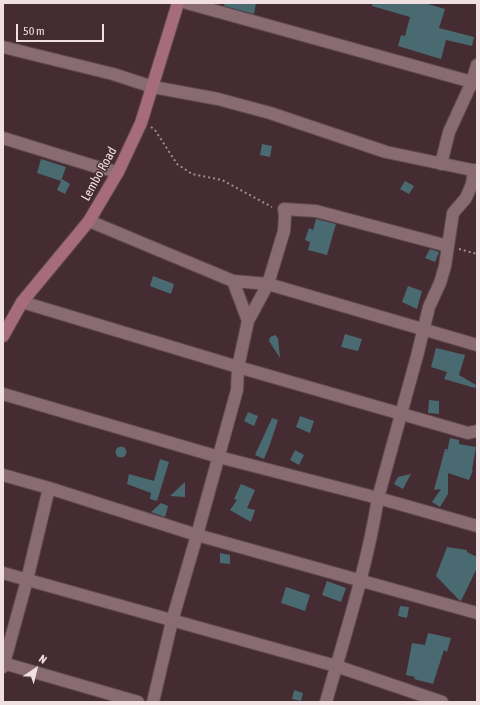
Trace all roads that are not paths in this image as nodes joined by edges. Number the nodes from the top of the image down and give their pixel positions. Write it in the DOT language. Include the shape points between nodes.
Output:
graph roads {
  1 [pos="178,3"];
  2 [pos="187,3"];
  3 [pos="3,47"];
  4 [pos="477,65"];
  5 [pos="474,83"];
  6 [pos="153,87"];
  7 [pos="3,138"];
  8 [pos="441,164"];
  9 [pos="475,171"];
  10 [pos="118,172"];
  11 [pos="89,221"];
  12 [pos="448,246"];
  13 [pos="233,281"];
  14 [pos="268,284"];
  15 [pos="22,302"];
  16 [pos="248,322"];
  17 [pos="423,330"];
  18 [pos="3,336"];
  19 [pos="477,345"];
  20 [pos="238,367"];
  21 [pos="3,394"];
  22 [pos="400,414"];
  23 [pos="477,430"];
  24 [pos="219,457"];
  25 [pos="3,475"];
  26 [pos="49,488"];
  27 [pos="378,498"];
  28 [pos="477,526"];
  29 [pos="198,535"];
  30 [pos="3,573"];
  31 [pos="27,580"];
  32 [pos="360,581"];
  33 [pos="477,613"];
  34 [pos="172,621"];
  35 [pos="3,664"];
  36 [pos="336,666"];
  37 [pos="138,702"];
  38 [pos="154,702"];
  39 [pos="326,702"];
  40 [pos="442,702"];
  1 -- 6 [label="street, Lembo Road"];
  2 -- 5 [label="street"];
  3 -- 6 [label="street" via="113,74"];
  4 -- 5 [label="street"];
  5 -- 8 [label="street" via="449,132"];
  6 -- 8 [label="street" via="218,99 270,113 386,152"];
  6 -- 10 [label="street, Lembo Road" via="141,123"];
  7 -- 10 [label="street"];
  8 -- 9 [label="street"];
  9 -- 12 [label="street" via="466,198 453,213"];
  10 -- 11 [label="street, Lembo Road"];
  11 -- 13 [label="street"];
  11 -- 15 [label="street, Lembo Road"];
  12 -- 14 [label="street" via="316,211 284,209 284,231"];
  12 -- 17 [label="street" via="440,283 429,306"];
  13 -- 14 [label="street"];
  13 -- 16 [label="street"];
  14 -- 16 [label="street"];
  14 -- 17 [label="street"];
  15 -- 18 [label="street, Lembo Road"];
  15 -- 20 [label="street"];
  16 -- 20 [label="street"];
  17 -- 19 [label="street"];
  17 -- 22 [label="street"];
  20 -- 22 [label="street"];
  20 -- 24 [label="street" via="237,390"];
  21 -- 24 [label="street"];
  22 -- 23 [label="street" via="468,434"];
  22 -- 27 [label="street"];
  24 -- 27 [label="street"];
  24 -- 29 [label="street"];
  25 -- 26 [label="street"];
  26 -- 29 [label="street"];
  26 -- 31 [label="street"];
  27 -- 28 [label="street"];
  27 -- 32 [label="street"];
  29 -- 32 [label="street"];
  29 -- 34 [label="street"];
  30 -- 31 [label="street"];
  31 -- 34 [label="street"];
  31 -- 35 [label="street"];
  32 -- 33 [label="street"];
  32 -- 36 [label="street"];
  34 -- 36 [label="street"];
  34 -- 38 [label="street"];
  35 -- 37 [label="street"];
  36 -- 39 [label="street"];
  36 -- 40 [label="street"];
}
